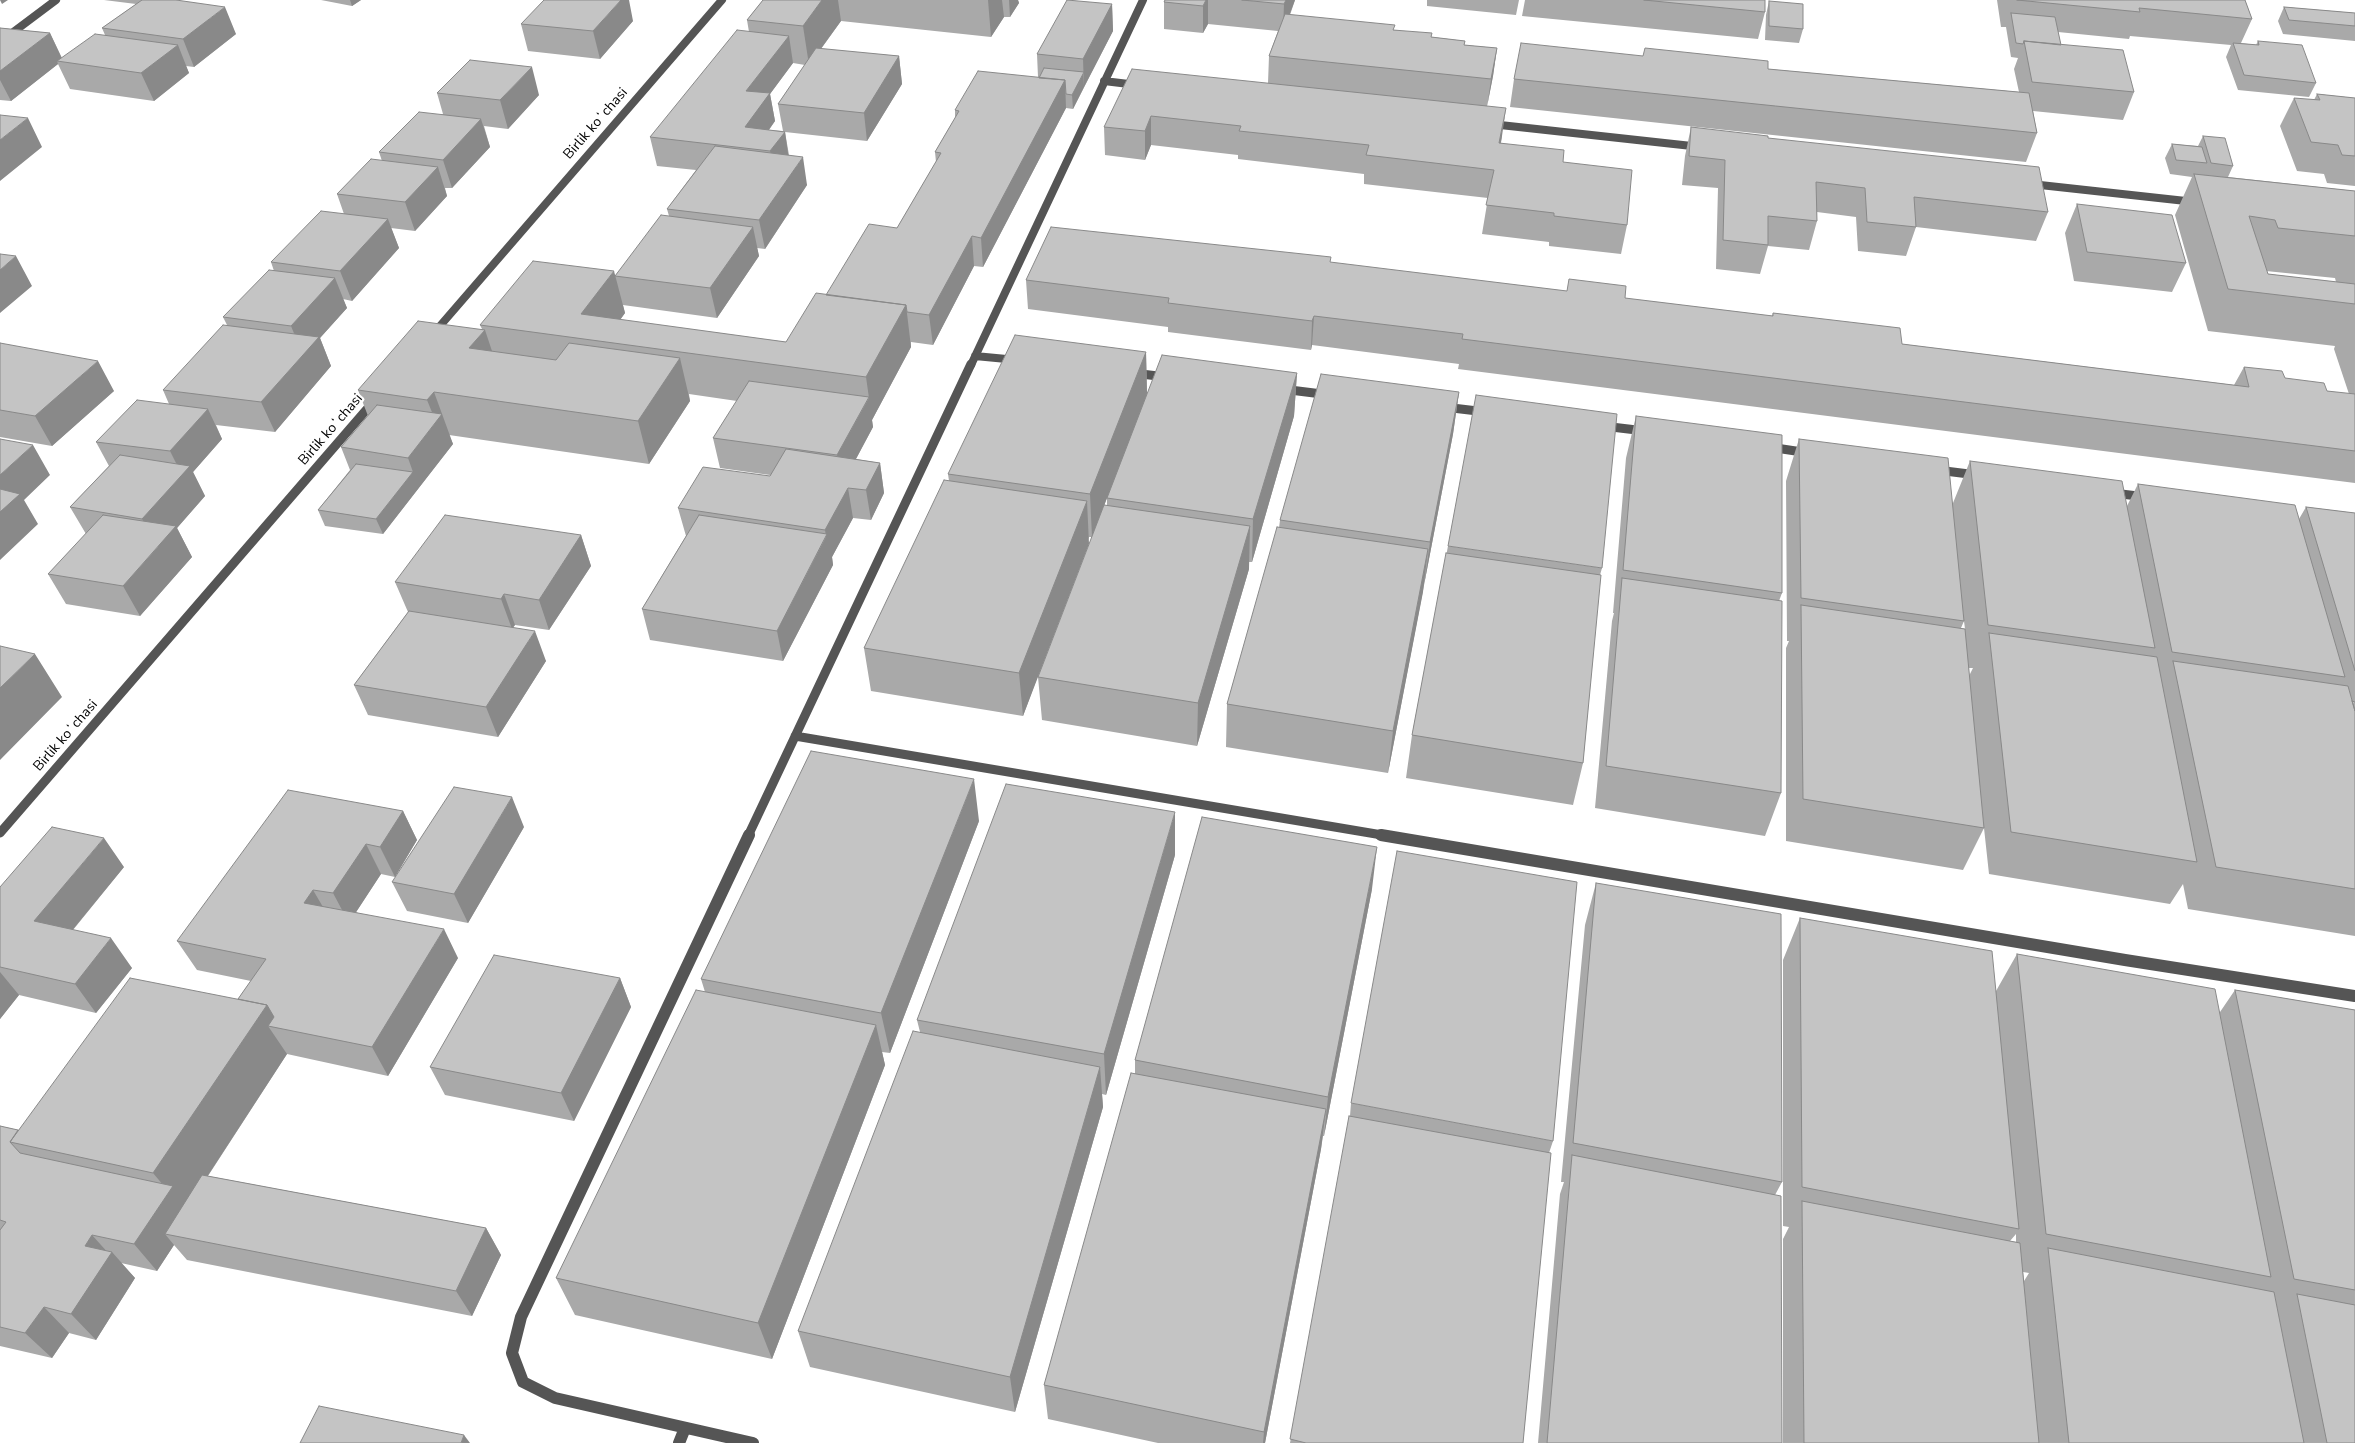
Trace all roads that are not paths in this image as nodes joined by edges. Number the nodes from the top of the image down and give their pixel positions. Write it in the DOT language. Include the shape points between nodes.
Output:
graph roads {
  1 [pos="56,0"];
  2 [pos="722,0"];
  3 [pos="1142,0"];
  4 [pos="0,42"];
  5 [pos="1104,81"];
  6 [pos="1144,86"];
  7 [pos="1482,123"];
  8 [pos="1710,148"];
  9 [pos="2018,183"];
  10 [pos="2206,204"];
  11 [pos="429,338"];
  12 [pos="975,356"];
  13 [pos="1024,361"];
  14 [pos="1123,372"];
  15 [pos="1173,377"];
  16 [pos="1272,388"];
  17 [pos="384,390"];
  18 [pos="1341,396"];
  19 [pos="1430,406"];
  20 [pos="1499,413"];
  21 [pos="1598,425"];
  22 [pos="1657,433"];
  23 [pos="1755,446"];
  24 [pos="1814,453"];
  25 [pos="1932,469"];
  26 [pos="1991,477"];
  27 [pos="2099,491"];
  28 [pos="2158,499"];
  29 [pos="795,736"];
  30 [pos="0,833"];
  31 [pos="2355,996"];
  32 [pos="685,1428"];
  33 [pos="679,1443"];
  34 [pos="752,1443"];
  1 -- 4 [label="street"];
  2 -- 11 [label="street, Birlik koʻchasi"];
  3 -- 5 [label="street"];
  5 -- 6 [label="street"];
  5 -- 12 [label="street"];
  7 -- 8 [label="street"];
  9 -- 10 [label="street"];
  12 -- 13 [label="street"];
  12 -- 29 [label="street"];
  14 -- 15 [label="street"];
  16 -- 18 [label="street"];
  17 -- 30 [label="street, Birlik koʻchasi"];
  19 -- 20 [label="street"];
  21 -- 22 [label="street"];
  23 -- 24 [label="street"];
  25 -- 26 [label="street"];
  27 -- 28 [label="street"];
  29 -- 31 [label="street"];
  29 -- 32 [label="street" via="521,1317 512,1353 523,1382 555,1398"];
  32 -- 33 [label="street"];
  32 -- 34 [label="street"];
}
